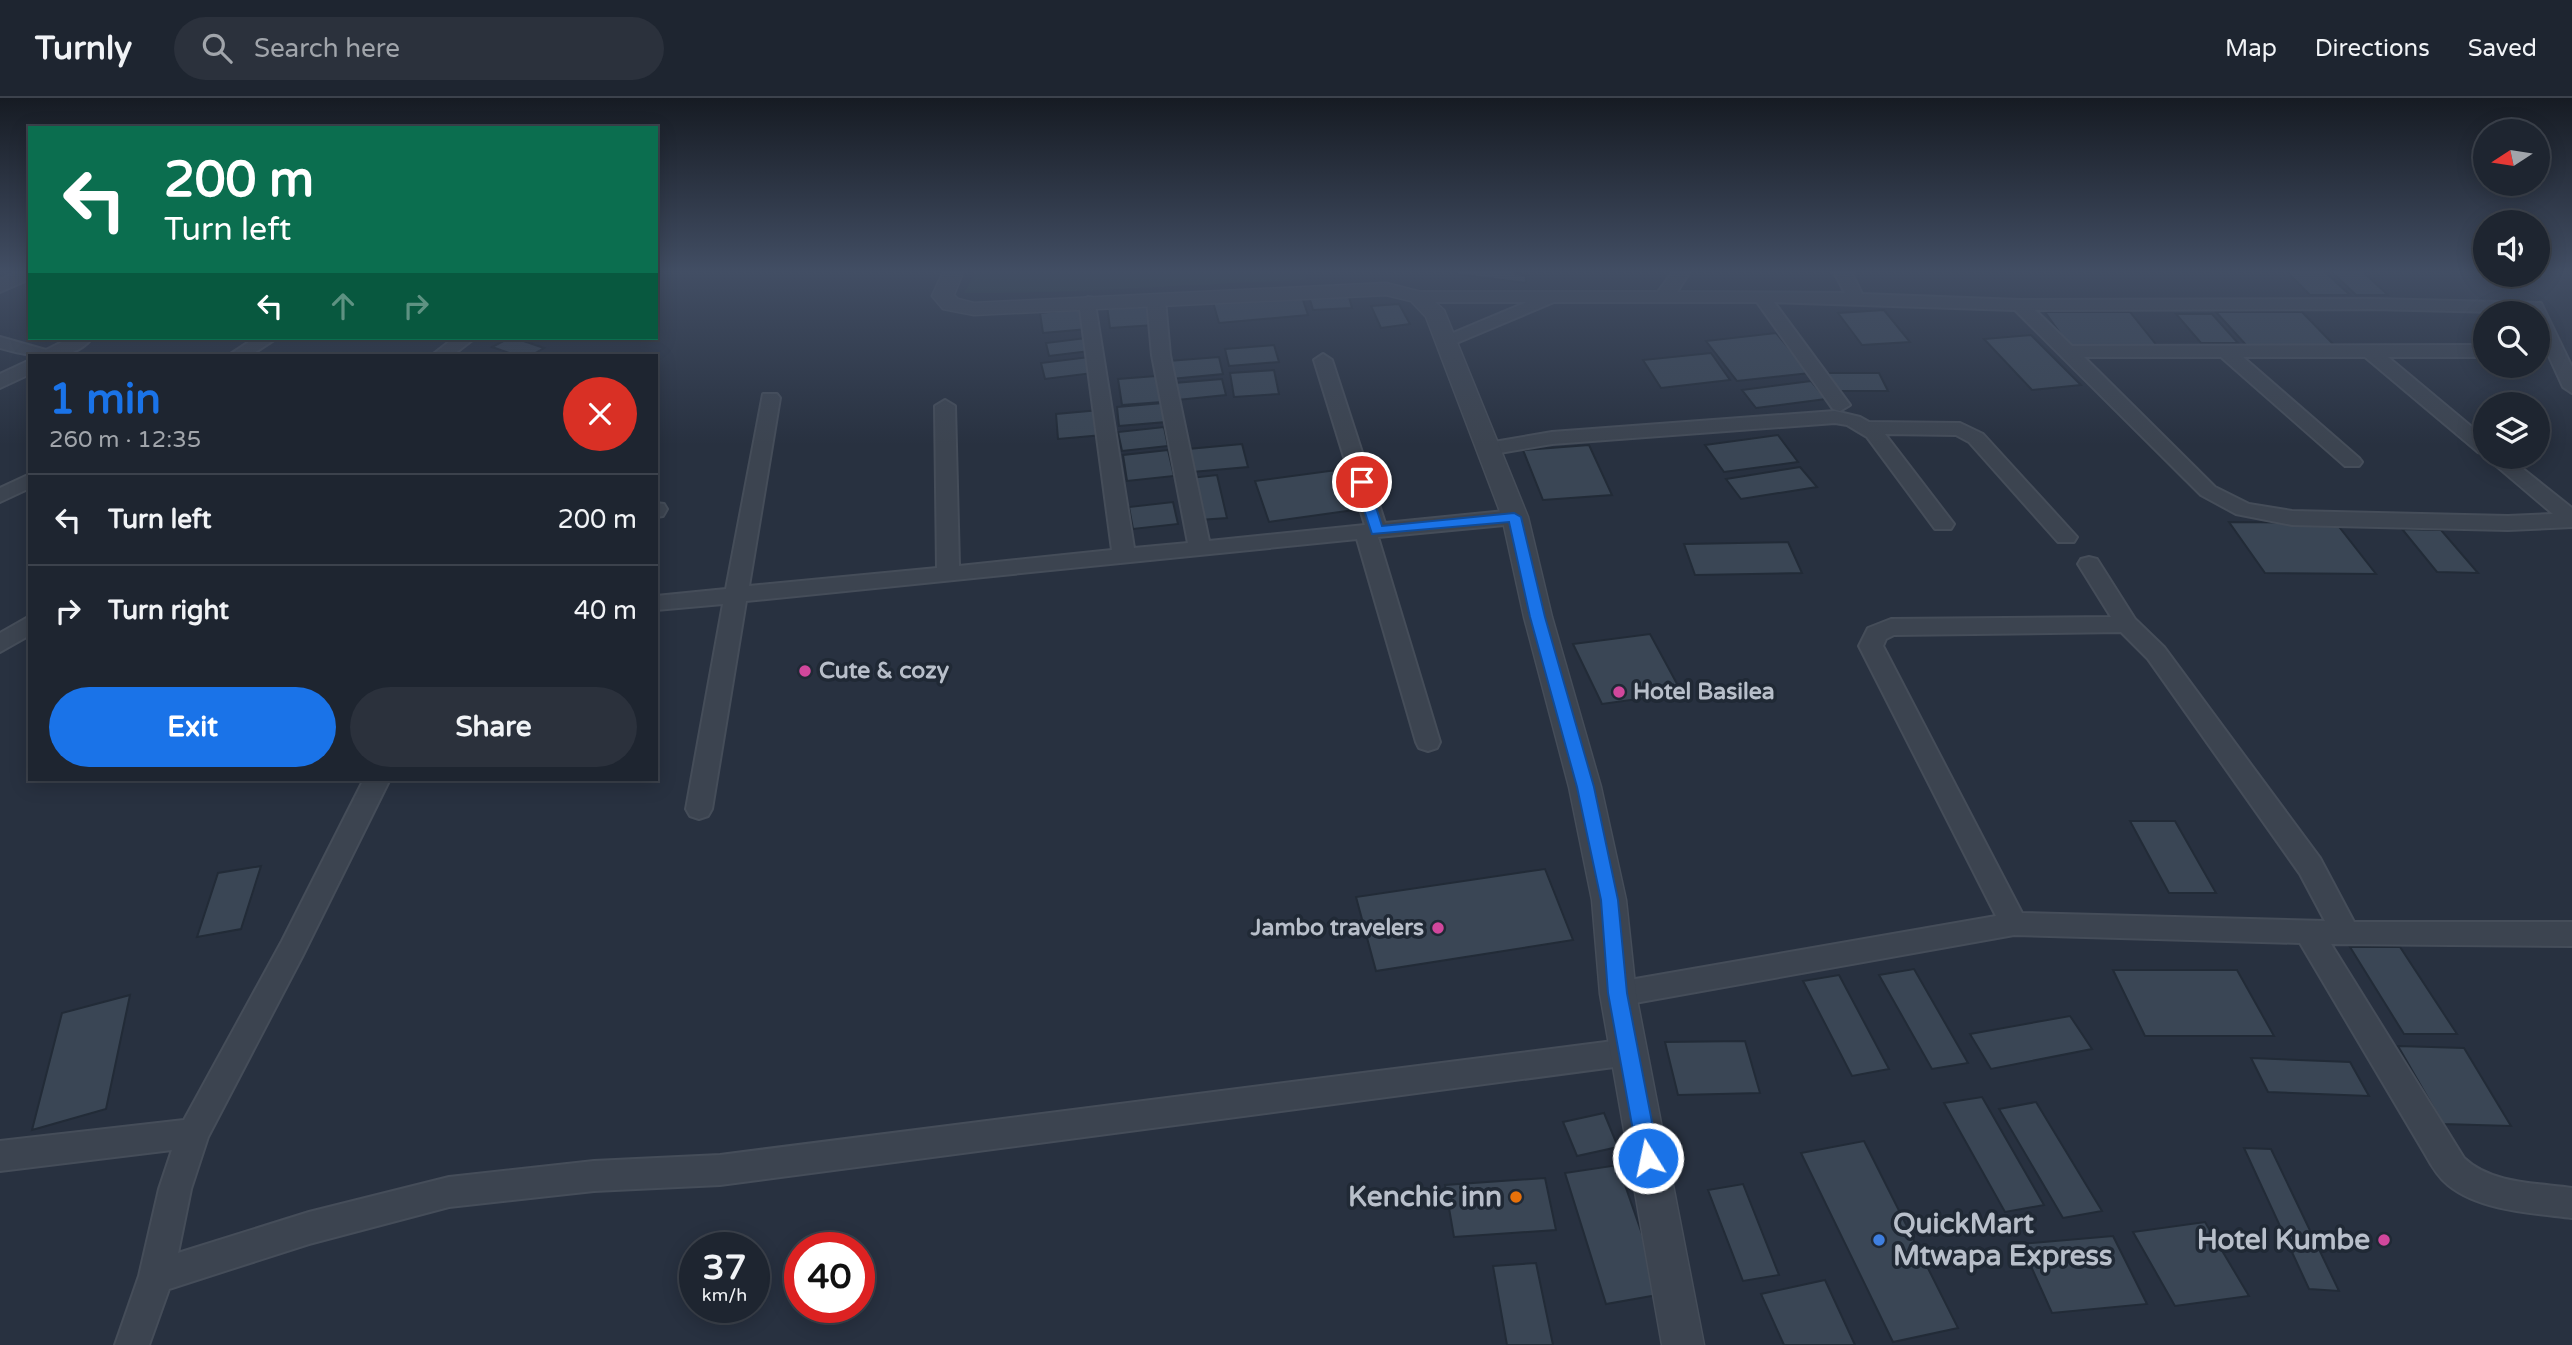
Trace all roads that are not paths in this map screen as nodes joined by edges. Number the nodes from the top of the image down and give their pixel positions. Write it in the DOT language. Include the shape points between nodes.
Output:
graph roads {
  1 [pos="1092,328"];
  2 [pos="1159,328"];
  3 [pos="1441,328"];
  4 [pos="1480,328"];
  5 [pos="1784,328"];
  6 [pos="2043,328"];
  7 [pos="79,340"];
  8 [pos="264,340"];
  9 [pos="463,340"];
  10 [pos="0,342"];
  11 [pos="1447,342"];
  12 [pos="2225,351"];
  13 [pos="2473,351"];
  14 [pos="2067,352"];
  15 [pos="2372,353"];
  16 [pos="40,354"];
  17 [pos="52,354"];
  18 [pos="240,354"];
  19 [pos="442,354"];
  20 [pos="2550,355"];
  21 [pos="1323,360"];
  22 [pos="28,367"];
  23 [pos="0,382"];
  24 [pos="2572,387"];
  25 [pos="770,398"];
  26 [pos="1840,405"];
  27 [pos="945,407"];
  28 [pos="1867,428"];
  29 [pos="2473,438"];
  30 [pos="1488,449"];
  31 [pos="2352,462"];
  32 [pos="2511,469"];
  33 [pos="28,481"];
  34 [pos="0,496"];
  35 [pos="1514,517"];
  36 [pos="2572,519"];
  37 [pos="1943,524"];
  38 [pos="1371,531"];
  39 [pos="2066,537"];
  40 [pos="1200,548"];
  41 [pos="1124,556"];
  42 [pos="2089,564"];
  43 [pos="948,574"];
  44 [pos="736,595"];
  45 [pos="658,603"];
  46 [pos="2127,624"];
  47 [pos="28,625"];
  48 [pos="0,644"];
  49 [pos="1428,742"];
  50 [pos="376,781"];
  51 [pos="699,809"];
  52 [pos="2014,924"];
  53 [pos="2309,933"];
  54 [pos="2346,933"];
  55 [pos="2572,934"];
  56 [pos="1618,993"];
  57 [pos="1629,1052"];
  58 [pos="192,1133"];
  59 [pos="0,1156"];
  60 [pos="2572,1203"];
  61 [pos="156,1276"];
  62 [pos="132,1345"];
  63 [pos="1683,1345"];
  1 -- 41 [label="street"];
  2 -- 40 [label="street"];
  3 -- 11 [label="street"];
  4 -- 11 [label="street"];
  5 -- 26 [label="street"];
  6 -- 14 [label="street"];
  7 -- 17 [label="street"];
  8 -- 18 [label="street"];
  9 -- 19 [label="street"];
  10 -- 16 [label="street"];
  11 -- 30 [label="street"];
  12 -- 14 [label="street"];
  12 -- 15 [label="street"];
  12 -- 31 [label="street"];
  13 -- 15 [label="street"];
  14 -- 36 [label="street" via="2208,491 2244,509 2292,518 2508,523"];
  15 -- 29 [label="street"];
  20 -- 24 [label="street"];
  21 -- 38 [label="street"];
  22 -- 23 [label="street"];
  25 -- 44 [label="street"];
  27 -- 43 [label="street"];
  28 -- 30 [label="street" via="1835,417 1552,438"];
  28 -- 37 [label="street"];
  28 -- 39 [label="street" via="1960,429 1976,438"];
  30 -- 35 [label="street"];
  32 -- 36 [label="street"];
  33 -- 34 [label="street"];
  35 -- 38 [label="street"];
  35 -- 56 [label="street" via="1591,812 1609,900"];
  38 -- 40 [label="street"];
  38 -- 49 [label="street"];
  40 -- 41 [label="street"];
  41 -- 43 [label="street"];
  42 -- 46 [label="street"];
  43 -- 44 [label="street"];
  44 -- 45 [label="street"];
  44 -- 51 [label="street"];
  46 -- 52 [label="street" via="1891,627 1876,634 1871,646"];
  46 -- 54 [label="street" via="2157,653 2247,777 2310,866"];
  47 -- 48 [label="street"];
  50 -- 58 [label="street"];
  52 -- 53 [label="street"];
  52 -- 56 [label="street"];
  53 -- 54 [label="street"];
  53 -- 60 [label="street" via="2459,1174 2492,1189"];
  54 -- 55 [label="street"];
  56 -- 57 [label="street"];
  57 -- 61 [label="street" via="720,1170 594,1176 449,1192 310,1228"];
  57 -- 63 [label="street"];
  58 -- 59 [label="street"];
  58 -- 61 [label="street"];
  61 -- 62 [label="street"];
}
